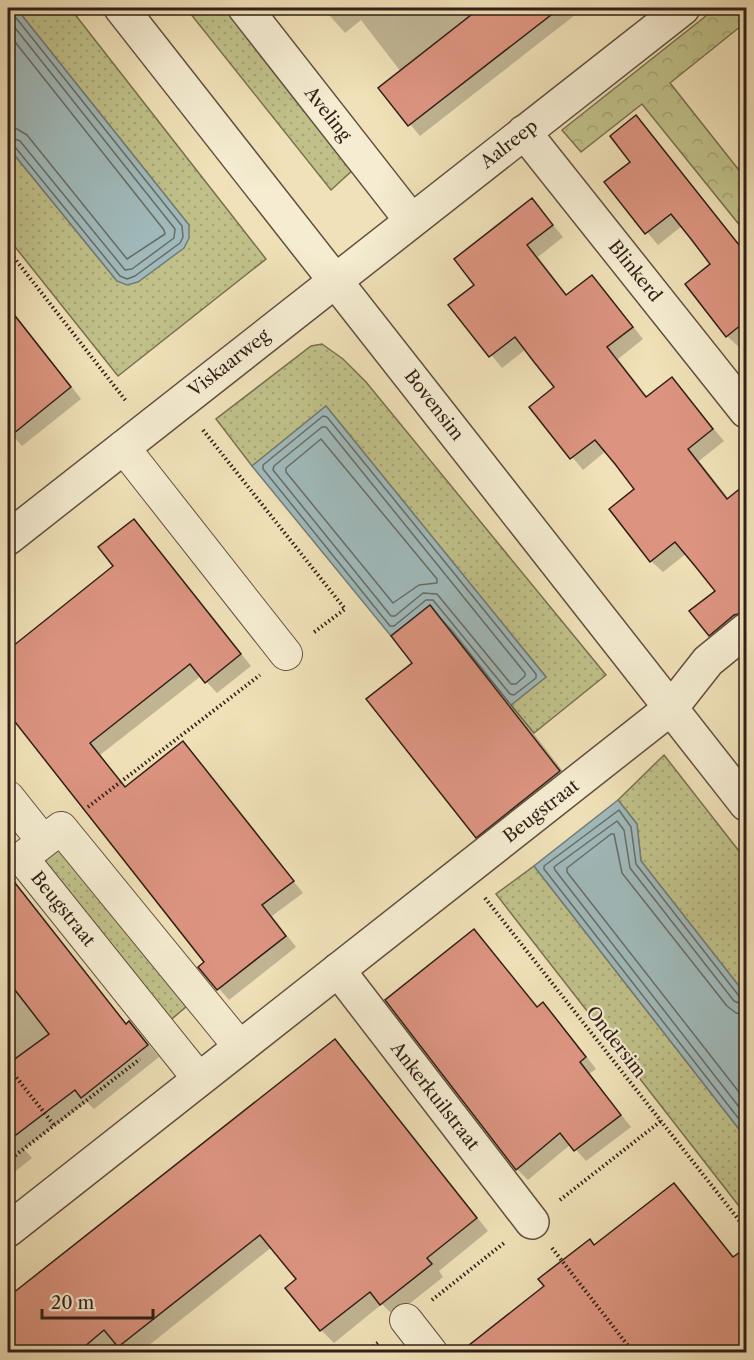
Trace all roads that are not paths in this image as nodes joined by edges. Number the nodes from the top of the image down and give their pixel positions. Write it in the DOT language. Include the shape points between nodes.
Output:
graph roads {
  1 [pos="121,8"];
  2 [pos="245,8"];
  3 [pos="683,8"];
  4 [pos="524,132"];
  5 [pos="411,220"];
  6 [pos="335,280"];
  7 [pos="747,411"];
  8 [pos="135,437"];
  9 [pos="10,530"];
  10 [pos="747,630"];
  11 [pos="286,654"];
  12 [pos="672,708"];
  13 [pos="8,797"];
  14 [pos="747,804"];
  15 [pos="43,841"];
  16 [pos="338,970"];
  17 [pos="240,1047"];
  18 [pos="199,1079"];
  19 [pos="532,1222"];
  20 [pos="8,1230"];
  21 [pos="406,1320"];
  22 [pos="431,1353"];
  1 -- 6 [label="street, Bovensim"];
  2 -- 5 [label="street, Aveling"];
  3 -- 4 [label="street, Aalreep"];
  4 -- 5 [label="street, Aalreep"];
  4 -- 7 [label="street, Blinkerd"];
  5 -- 6 [label="street, Aalreep"];
  6 -- 8 [label="street, Viskaarweg"];
  6 -- 12 [label="street, Bovensim"];
  8 -- 9 [label="street, Viskaarweg"];
  8 -- 11 [label="street"];
  10 -- 12 [label="street" via="708,661"];
  12 -- 14 [label="street, Bovensim"];
  12 -- 16 [label="street, Beugstraat"];
  13 -- 15 [label="street"];
  15 -- 17 [label="street, Beugstraat" via="61,828"];
  15 -- 18 [label="street, Beugstraat" via="22,858"];
  16 -- 17 [label="street, Beugstraat"];
  16 -- 19 [label="street, Ankerkuilstraat"];
  17 -- 18 [label="street, Beugstraat"];
  18 -- 20 [label="street, Beugstraat"];
  21 -- 22 [label="street"];
}
